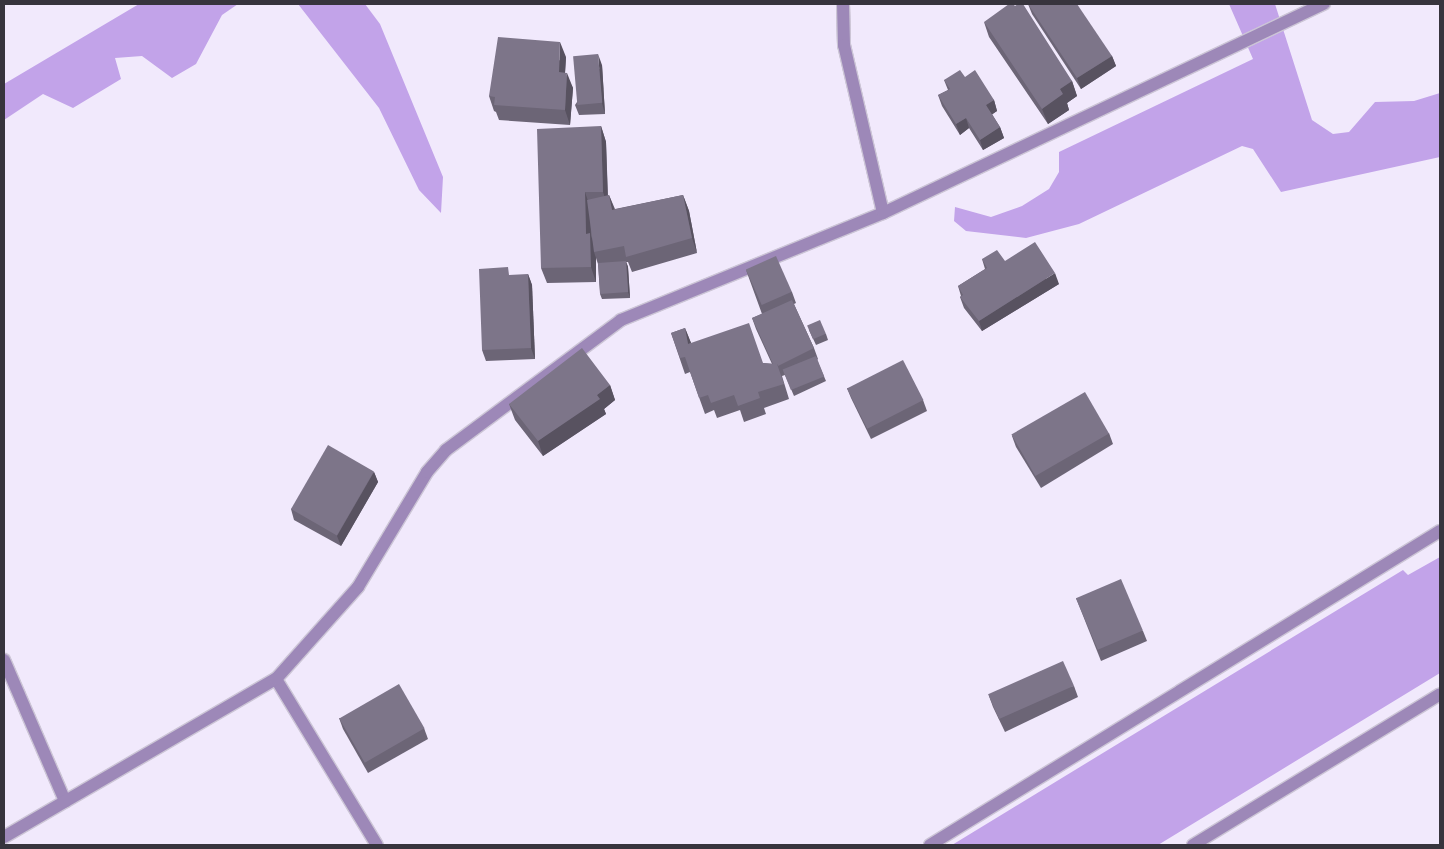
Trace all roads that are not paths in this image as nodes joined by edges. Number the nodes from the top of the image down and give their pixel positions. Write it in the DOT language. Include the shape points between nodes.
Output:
graph roads {
  1 [pos="843,4"];
  2 [pos="1324,4"];
  3 [pos="883,213"];
  4 [pos="1440,531"];
  5 [pos="4,660"];
  6 [pos="276,679"];
  7 [pos="1440,694"];
  8 [pos="64,801"];
  9 [pos="4,837"];
  10 [pos="377,845"];
  11 [pos="930,845"];
  12 [pos="1194,845"];
  1 -- 3 [label="street" via="844,45"];
  2 -- 3 [label="street"];
  3 -- 6 [label="street" via="621,320 453,445 427,472 358,587"];
  4 -- 11 [label="street"];
  5 -- 8 [label="street"];
  6 -- 8 [label="street"];
  6 -- 10 [label="street"];
  7 -- 12 [label="street"];
  8 -- 9 [label="street"];
}
